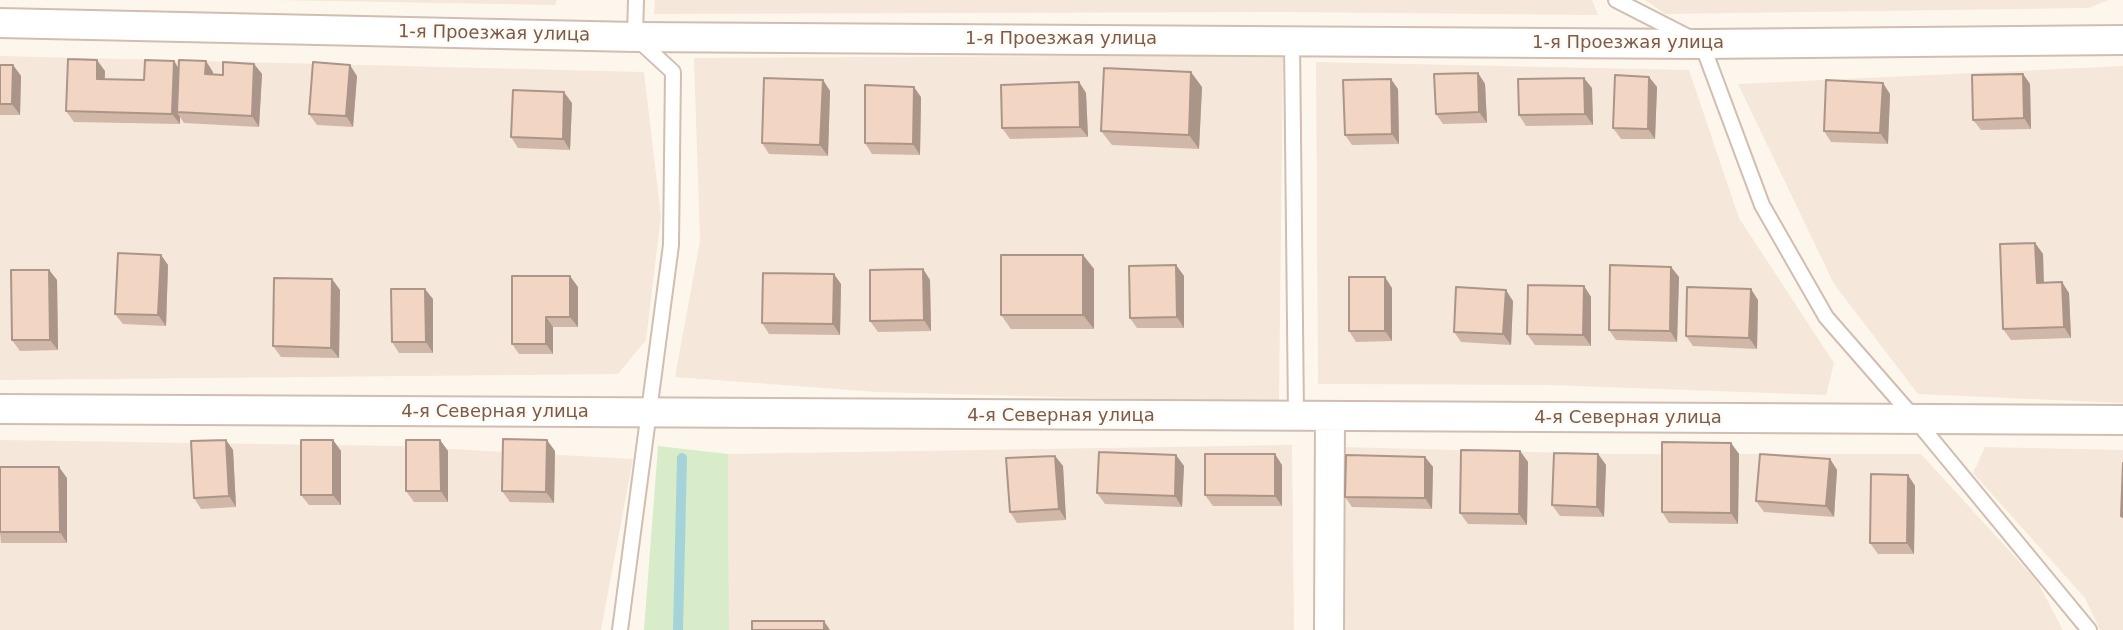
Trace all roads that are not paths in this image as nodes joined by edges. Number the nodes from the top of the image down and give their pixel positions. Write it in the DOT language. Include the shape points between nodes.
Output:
graph roads {
  1 [pos="636,0"];
  2 [pos="1616,0"];
  3 [pos="0,23"];
  4 [pos="635,37"];
  5 [pos="2123,40"];
  6 [pos="1292,41"];
  7 [pos="1702,44"];
  8 [pos="0,409"];
  9 [pos="649,413"];
  10 [pos="1296,417"];
  11 [pos="1329,418"];
  12 [pos="1915,419"];
  13 [pos="2123,419"];
  14 [pos="620,630"];
  15 [pos="1329,630"];
  16 [pos="2089,630"];
  1 -- 4 [label="lane"];
  2 -- 7 [label="lane"];
  3 -- 4 [label="street, 1-я Проезжая улица"];
  4 -- 6 [label="street, 1-я Проезжая улица"];
  4 -- 9 [label="lane" via="673,72 671,245"];
  5 -- 7 [label="street, 1-я Проезжая улица"];
  6 -- 7 [label="street, 1-я Проезжая улица"];
  6 -- 10 [label="lane"];
  7 -- 12 [label="lane" via="1762,205 1826,317"];
  8 -- 9 [label="street, 4-я Северная улица"];
  9 -- 10 [label="street, 4-я Северная улица"];
  9 -- 14 [label="lane"];
  10 -- 11 [label="street, 4-я Северная улица"];
  11 -- 12 [label="street, 4-я Северная улица"];
  11 -- 15 [label="street"];
  12 -- 13 [label="street, 4-я Северная улица"];
  12 -- 16 [label="lane"];
}
